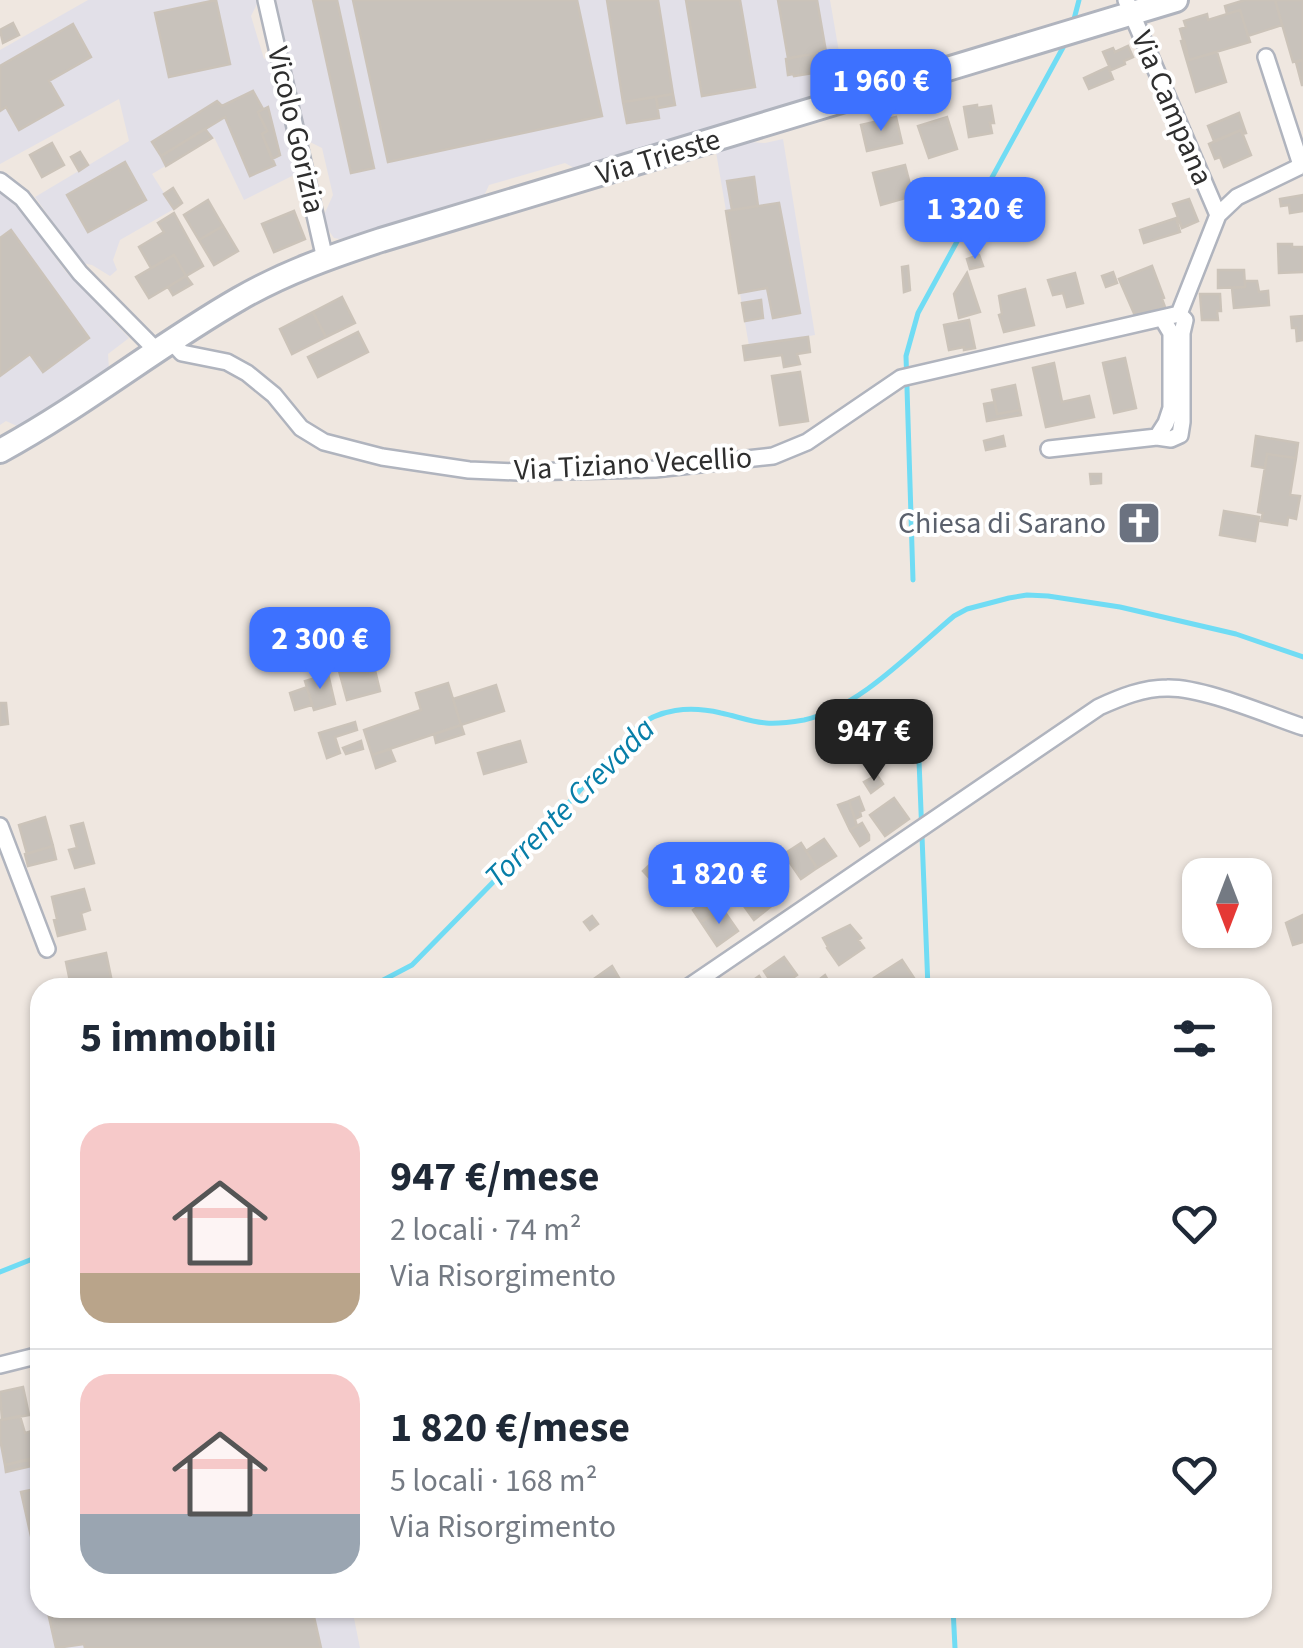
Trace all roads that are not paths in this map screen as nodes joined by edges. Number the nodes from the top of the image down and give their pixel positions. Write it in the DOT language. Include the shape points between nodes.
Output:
graph roads {
  1 [pos="266,0"];
  2 [pos="1176,0"];
  3 [pos="1129,7"];
  4 [pos="1266,57"];
  5 [pos="1302,165"];
  6 [pos="0,181"];
  7 [pos="1218,216"];
  8 [pos="325,259"];
  9 [pos="1170,316"];
  10 [pos="164,346"];
  11 [pos="1049,449"];
  12 [pos="0,451"];
  13 [pos="1303,727"];
  14 [pos="0,826"];
  15 [pos="47,950"];
  16 [pos="702,978"];
  17 [pos="30,1358"];
  18 [pos="0,1365"];
  1 -- 8 [label="street, Vicolo Gorizia"];
  2 -- 3 [label="street, Via Trieste"];
  3 -- 7 [label="street, Via Campana"];
  3 -- 8 [label="street, Via Trieste" via="1073,31"];
  4 -- 5 [label="street"];
  5 -- 7 [label="street" via="1237,197"];
  6 -- 10 [label="street, Via Tiziano Vecellio" via="22,198 80,273"];
  7 -- 9 [label="street"];
  8 -- 10 [label="street, Via Trieste" via="241,297"];
  9 -- 10 [label="street, Via Tiziano Vecellio" via="907,377 774,456 656,469 469,470 324,442 301,428 248,373"];
  9 -- 11 [label="street" via="1185,320 1180,435"];
  10 -- 12 [label="street, Via Trieste"];
  13 -- 16 [label="street" via="1189,690 1124,696"];
  14 -- 15 [label="street"];
  17 -- 18 [label="street"];
}
